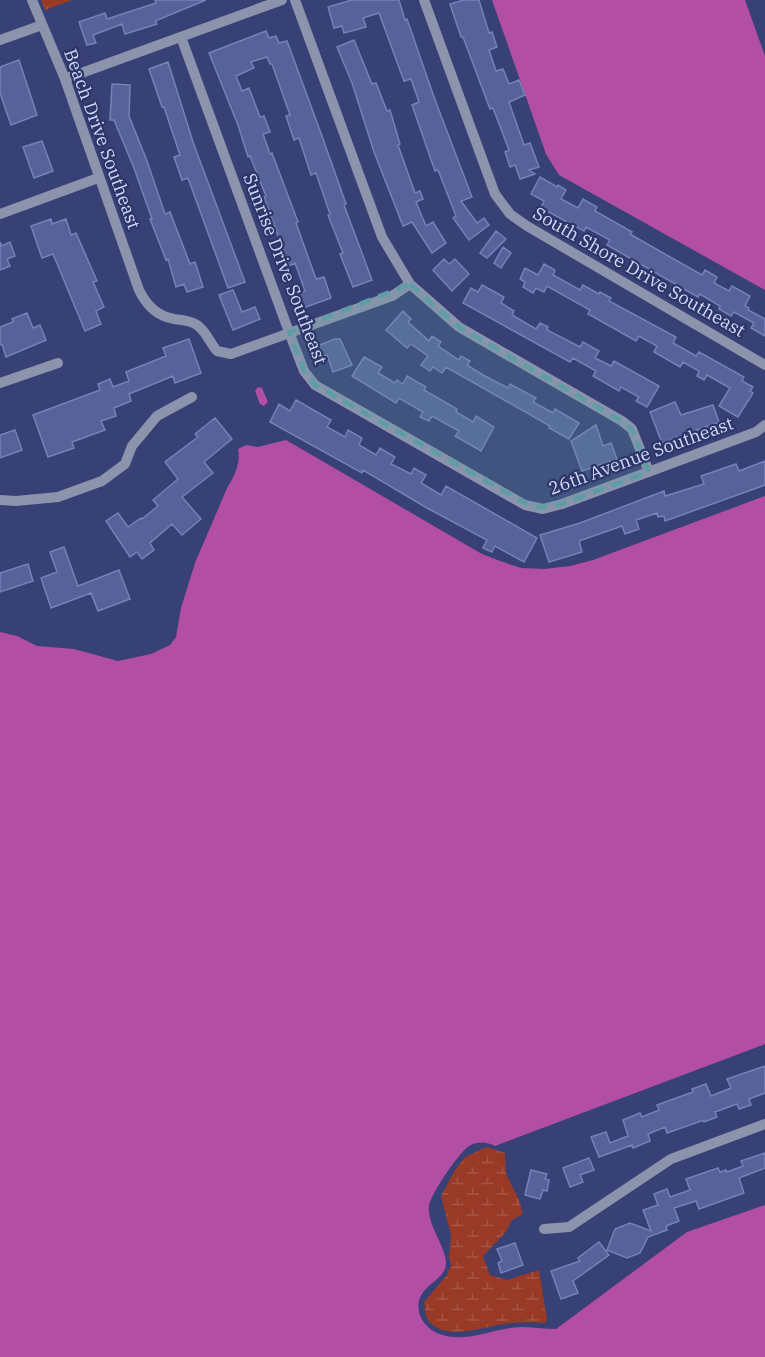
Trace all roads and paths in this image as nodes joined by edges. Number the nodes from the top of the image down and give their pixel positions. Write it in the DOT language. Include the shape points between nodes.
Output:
graph roads {
  1 [pos="32,0"];
  2 [pos="282,0"];
  3 [pos="295,0"];
  4 [pos="424,0"];
  5 [pos="42,25"];
  6 [pos="180,37"];
  7 [pos="0,40"];
  8 [pos="64,79"];
  9 [pos="98,178"];
  10 [pos="0,214"];
  11 [pos="411,284"];
  12 [pos="288,332"];
  13 [pos="58,363"];
  14 [pos="765,365"];
  15 [pos="0,383"];
  16 [pos="192,397"];
  17 [pos="765,425"];
  18 [pos="649,472"];
  19 [pos="0,500"];
  20 [pos="525,505"];
  21 [pos="765,1124"];
  22 [pos="544,1229"];
  1 -- 5 [label="street, Beach Drive Southeast"];
  2 -- 6 [label="street"];
  3 -- 11 [label="street" via="382,237"];
  4 -- 14 [label="street, South Shore Drive Southeast" via="495,194 510,214"];
  5 -- 7 [label="street"];
  5 -- 8 [label="street, Beach Drive Southeast"];
  6 -- 8 [label="street"];
  6 -- 12 [label="street, Sunrise Drive Southeast"];
  8 -- 9 [label="street, Beach Drive Southeast"];
  9 -- 10 [label="street"];
  9 -- 12 [label="street, Beach Drive Southeast" via="145,302 154,311 200,326 217,351 224,353 231,354"];
  11 -- 12 [label="street" via="392,296"];
  11 -- 18 [label="street" via="459,327 622,421 632,429"];
  12 -- 20 [label="street, Sunrise Drive Southeast" via="304,371 315,385"];
  13 -- 15 [label="street"];
  16 -- 19 [label="street" via="157,416 132,446 125,464 102,481 58,497"];
  17 -- 18 [label="street, 26th Avenue Southeast" via="756,432"];
  18 -- 20 [label="street, 26th Avenue Southeast" via="553,507"];
  21 -- 22 [label="street" via="671,1159 569,1227"];
}
